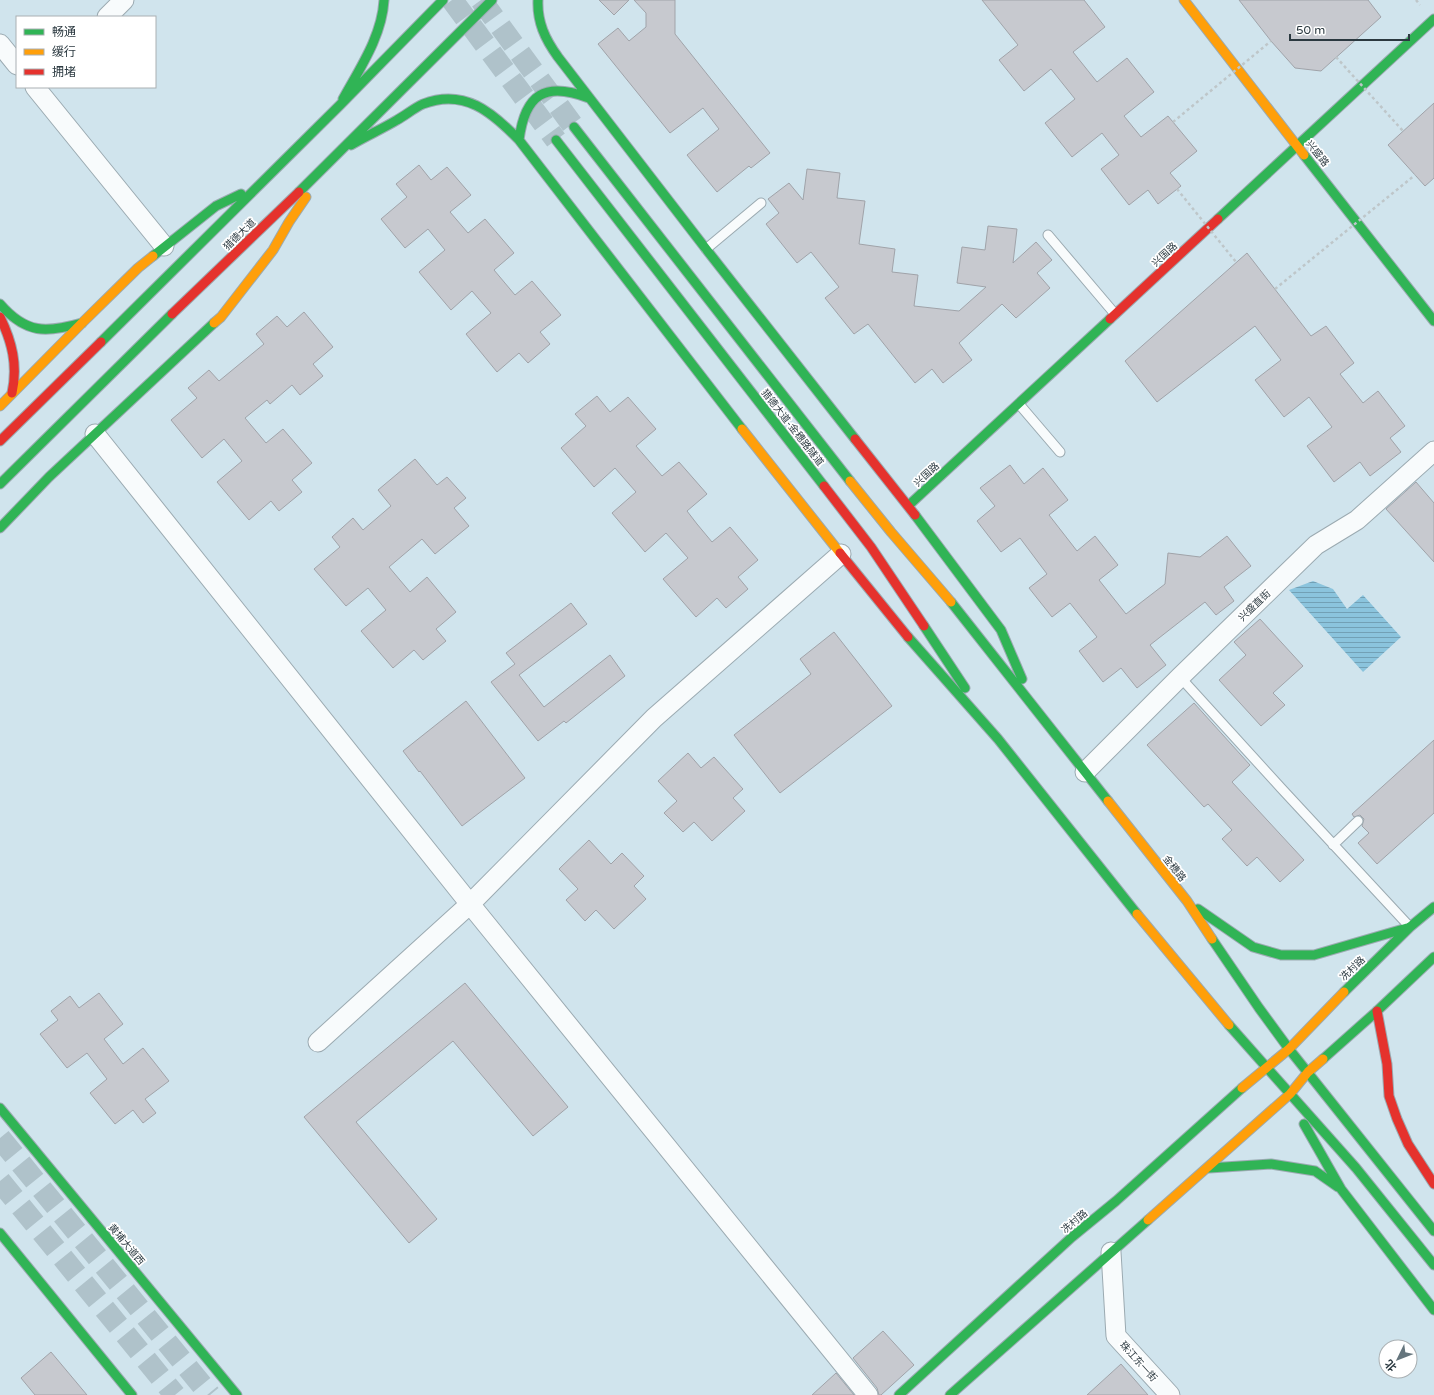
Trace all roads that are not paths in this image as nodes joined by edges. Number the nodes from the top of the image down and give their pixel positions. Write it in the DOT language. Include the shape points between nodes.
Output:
graph roads {
  1 [pos="124,0"];
  2 [pos="384,0"];
  3 [pos="443,0"];
  4 [pos="492,0"];
  5 [pos="538,0"];
  6 [pos="1184,0"];
  7 [pos="108,16"];
  8 [pos="1434,19"];
  9 [pos="0,44"];
  10 [pos="16,64"];
  11 [pos="37,88"];
  12 [pos="589,98"];
  13 [pos="340,105"];
  14 [pos="574,126"];
  15 [pos="519,140"];
  16 [pos="556,140"];
  17 [pos="1298,146"];
  18 [pos="342,150"];
  19 [pos="257,187"];
  20 [pos="761,203"];
  21 [pos="1048,235"];
  22 [pos="164,246"];
  23 [pos="706,249"];
  24 [pos="0,304"];
  25 [pos="1116,314"];
  26 [pos="0,316"];
  27 [pos="1434,321"];
  28 [pos="82,323"];
  29 [pos="12,393"];
  30 [pos="1019,404"];
  31 [pos="0,406"];
  32 [pos="95,434"];
  33 [pos="0,441"];
  34 [pos="1060,452"];
  35 [pos="1434,452"];
  36 [pos="0,484"];
  37 [pos="909,505"];
  38 [pos="0,528"];
  39 [pos="841,554"];
  40 [pos="1180,677"];
  41 [pos="1035,708"];
  42 [pos="998,739"];
  43 [pos="1085,772"];
  44 [pos="1358,822"];
  45 [pos="1333,845"];
  46 [pos="1187,901"];
  47 [pos="470,904"];
  48 [pos="1434,907"];
  49 [pos="1410,928"];
  50 [pos="1434,957"];
  51 [pos="1377,1011"];
  52 [pos="318,1042"];
  53 [pos="1290,1049"];
  54 [pos="1266,1068"];
  55 [pos="1308,1072"];
  56 [pos="1290,1094"];
  57 [pos="0,1108"];
  58 [pos="1209,1168"];
  59 [pos="1434,1184"];
  60 [pos="1341,1189"];
  61 [pos="1434,1231"];
  62 [pos="0,1233"];
  63 [pos="1111,1252"];
  64 [pos="1434,1265"];
  65 [pos="1434,1310"];
  66 [pos="132,1395"];
  67 [pos="238,1395"];
  68 [pos="868,1395"];
  69 [pos="899,1395"];
  70 [pos="950,1395"];
  71 [pos="1170,1395"];
  1 -- 7 [label="street"];
  2 -- 13 [label="main road" via="385,8 378,30"];
  3 -- 13 [label="main road"];
  4 -- 18 [label="main road, 猎德大道"];
  5 -- 12 [label="main road" via="538,18 546,39"];
  6 -- 17 [label="main road, 兴盛路"];
  8 -- 17 [label="main road, 兴国路"];
  9 -- 10 [label="street"];
  11 -- 22 [label="street"];
  12 -- 15 [label="main road" via="565,90 541,94 532,101 524,114 519,128"];
  12 -- 23 [label="main road"];
  13 -- 19 [label="main road"];
  14 -- 41 [label="main road, 猎德大道-金穗路隧道" via="853,485 948,598"];
  15 -- 18 [label="main road" via="488,110 474,103 440,99 424,104"];
  15 -- 39 [label="main road" via="787,488"];
  16 -- 42 [label="main road, 猎德大道-金穗路隧道" via="871,547 945,655"];
  17 -- 25 [label="main road, 兴国路"];
  17 -- 27 [label="main road, 兴盛路"];
  18 -- 32 [label="main road" via="307,195 273,250 221,317"];
  18 -- 36 [label="main road, 猎德大道"];
  19 -- 22 [label="main road" via="216,206"];
  19 -- 33 [label="main road"];
  20 -- 23 [label="lane"];
  21 -- 25 [label="lane"];
  22 -- 28 [label="main road"];
  23 -- 37 [label="main road"];
  24 -- 28 [label="main road" via="21,322 34,329 56,330"];
  25 -- 30 [label="main road, 兴国路"];
  26 -- 29 [label="main road" via="8,331 15,357 16,379"];
  28 -- 29 [label="main road"];
  29 -- 31 [label="main road"];
  30 -- 34 [label="lane"];
  30 -- 37 [label="main road, 兴国路"];
  32 -- 38 [label="main road"];
  32 -- 47 [label="street"];
  35 -- 40 [label="street, 兴盛直街" via="1357,520 1316,545"];
  37 -- 41 [label="main road" via="1001,630"];
  39 -- 42 [label="main road" via="904,633"];
  39 -- 47 [label="street" via="654,718"];
  40 -- 43 [label="street, 兴盛直街"];
  40 -- 45 [label="lane"];
  41 -- 43 [label="main road, 金穗路"];
  42 -- 54 [label="main road" via="1162,945"];
  43 -- 46 [label="main road, 金穗路"];
  44 -- 45 [label="lane"];
  45 -- 49 [label="lane"];
  46 -- 49 [label="main road" via="1252,947 1281,956 1314,955"];
  46 -- 53 [label="main road, 金穗路" via="1259,1008"];
  47 -- 52 [label="street"];
  47 -- 68 [label="street"];
  48 -- 49 [label="main road, 冼村路"];
  49 -- 53 [label="main road, 冼村路" via="1335,1000"];
  50 -- 51 [label="main road"];
  51 -- 55 [label="main road"];
  51 -- 59 [label="main road" via="1387,1064 1389,1096 1408,1144"];
  53 -- 54 [label="main road, 冼村路"];
  53 -- 55 [label="main road, 金穗路"];
  54 -- 56 [label="main road"];
  54 -- 69 [label="main road, 冼村路" via="1072,1237"];
  55 -- 56 [label="main road"];
  55 -- 61 [label="main road, 金穗路"];
  56 -- 58 [label="main road"];
  56 -- 60 [label="main road" via="1307,1130"];
  56 -- 64 [label="main road" via="1356,1168"];
  57 -- 67 [label="main road, 黄埔大道西"];
  58 -- 60 [label="main road" via="1271,1164 1315,1171"];
  58 -- 63 [label="main road"];
  60 -- 65 [label="main road"];
  62 -- 66 [label="main road"];
  63 -- 70 [label="main road"];
  63 -- 71 [label="street, 珠江东一街" via="1116,1336"];
}
